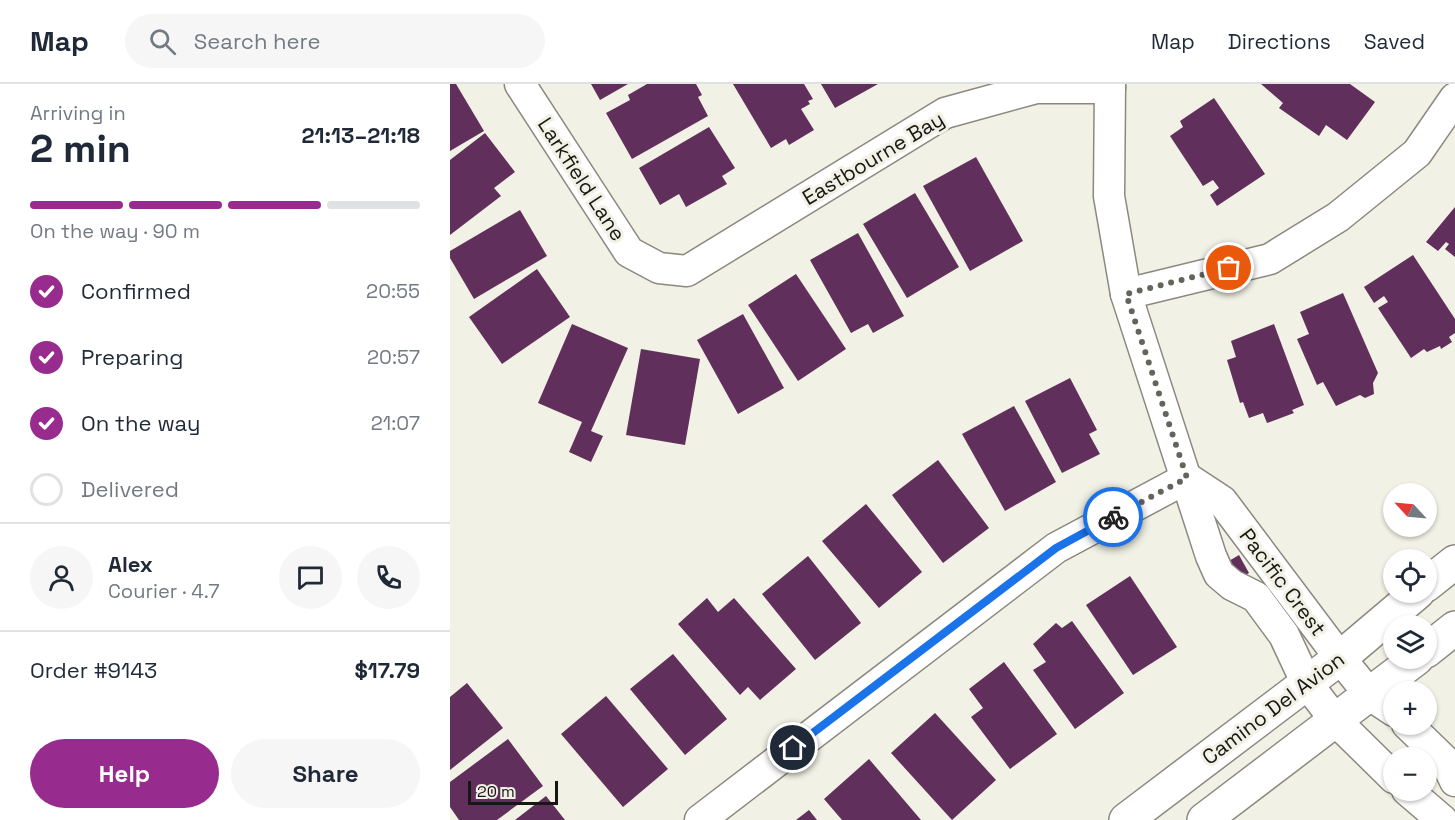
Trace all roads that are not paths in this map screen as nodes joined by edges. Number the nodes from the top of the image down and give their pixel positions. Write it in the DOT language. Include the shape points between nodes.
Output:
graph roads {
  1 [pos="520,84"];
  2 [pos="1110,86"];
  3 [pos="1455,98"];
  4 [pos="687,271"];
  5 [pos="1126,294"];
  6 [pos="1187,478"];
  7 [pos="1455,561"];
  8 [pos="1437,576"];
  9 [pos="1405,603"];
  10 [pos="1455,628"];
  11 [pos="1437,642"];
  12 [pos="1340,658"];
  13 [pos="1408,669"];
  14 [pos="1306,682"];
  15 [pos="1382,703"];
  16 [pos="1335,720"];
  17 [pos="1418,735"];
  18 [pos="1383,767"];
  19 [pos="1455,781"];
  20 [pos="1420,801"];
  21 [pos="700,820"];
  22 [pos="1126,820"];
  23 [pos="1204,820"];
  24 [pos="1442,820"];
  1 -- 4 [label="street, Larkfield Lane" via="630,252 659,268"];
  2 -- 4 [label="street, Eastbourne Bay" via="1035,88 945,113"];
  2 -- 5 [label="street, Pacific Crest" via="1109,196"];
  3 -- 5 [label="street" via="1417,153 1338,217 1270,259"];
  5 -- 6 [label="street, Pacific Crest"];
  6 -- 12 [label="street, Pacific Crest" via="1222,501"];
  6 -- 14 [label="street, Pacific Crest" via="1219,574 1256,597 1284,635"];
  6 -- 21 [label="street" via="1056,548"];
  7 -- 8 [label="main road"];
  9 -- 12 [label="main road, Camino Del Avion"];
  10 -- 11 [label="main road"];
  12 -- 14 [label="main road, Camino Del Avion"];
  12 -- 15 [label="street, Pacific Crest"];
  13 -- 15 [label="main road"];
  14 -- 16 [label="street, Pacific Crest"];
  14 -- 22 [label="main road, Camino Del Avion"];
  15 -- 16 [label="main road"];
  16 -- 18 [label="street, Pacific Crest"];
  16 -- 23 [label="main road"];
  17 -- 19 [label="street" via="1446,762"];
  20 -- 24 [label="street"];
}
